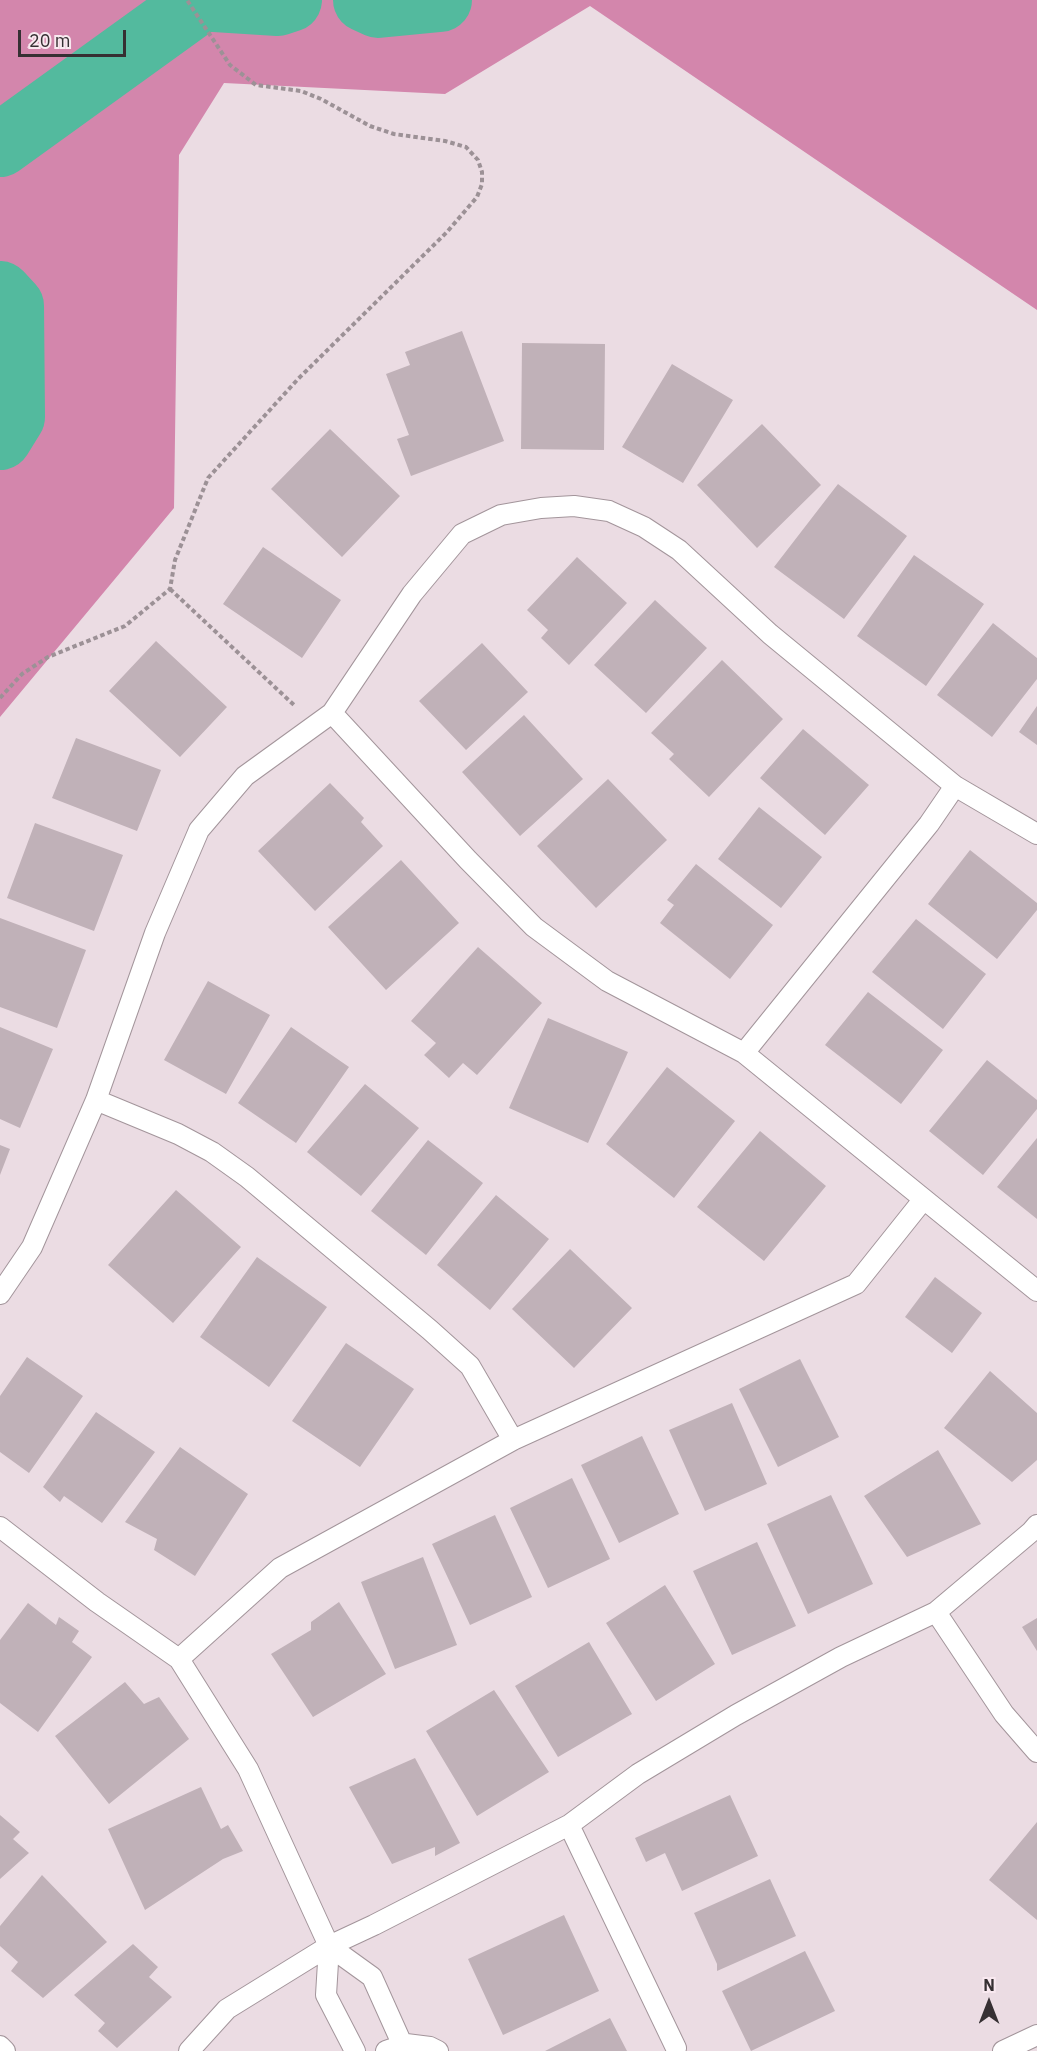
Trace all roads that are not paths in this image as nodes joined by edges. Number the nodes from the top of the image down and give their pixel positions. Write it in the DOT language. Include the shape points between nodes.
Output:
graph roads {
  1 [pos="332,713"];
  2 [pos="955,786"];
  3 [pos="1037,834"];
  4 [pos="744,1053"];
  5 [pos="96,1100"];
  6 [pos="923,1200"];
  7 [pos="1037,1291"];
  8 [pos="0,1294"];
  9 [pos="513,1440"];
  10 [pos="1037,1525"];
  11 [pos="0,1527"];
  12 [pos="936,1612"];
  13 [pos="179,1659"];
  14 [pos="1037,1752"];
  15 [pos="568,1825"];
  16 [pos="329,1946"];
  17 [pos="1037,2035"];
  18 [pos="0,2046"];
  19 [pos="394,2048"];
  20 [pos="676,2048"];
  21 [pos="5,2051"];
  22 [pos="189,2051"];
  23 [pos="355,2051"];
  24 [pos="438,2051"];
  25 [pos="1003,2051"];
  1 -- 2 [label="lane" via="412,594 462,534 501,515 574,506 609,511 644,527 679,550 770,634"];
  1 -- 4 [label="lane" via="534,927 607,981"];
  1 -- 5 [label="lane" via="245,776 199,830 155,933"];
  2 -- 3 [label="lane"];
  2 -- 4 [label="lane"];
  4 -- 6 [label="lane"];
  5 -- 8 [label="lane" via="32,1247"];
  5 -- 9 [label="lane" via="178,1134 247,1177 470,1366"];
  6 -- 7 [label="lane"];
  6 -- 9 [label="lane" via="856,1284"];
  9 -- 13 [label="lane" via="280,1568"];
  10 -- 12 [label="lane"];
  11 -- 13 [label="lane"];
  12 -- 14 [label="lane" via="1004,1714"];
  12 -- 15 [label="lane" via="841,1657 736,1715 638,1774"];
  13 -- 16 [label="lane" via="248,1769"];
  15 -- 16 [label="lane"];
  15 -- 20 [label="lane"];
  16 -- 19 [label="lane" via="372,1977"];
  16 -- 22 [label="lane" via="227,2009"];
  16 -- 23 [label="lane" via="326,1995"];
  17 -- 25 [label="lane"];
  18 -- 21 [label="lane"];
  19 -- 24 [label="lane" via="430,2047"];
}
